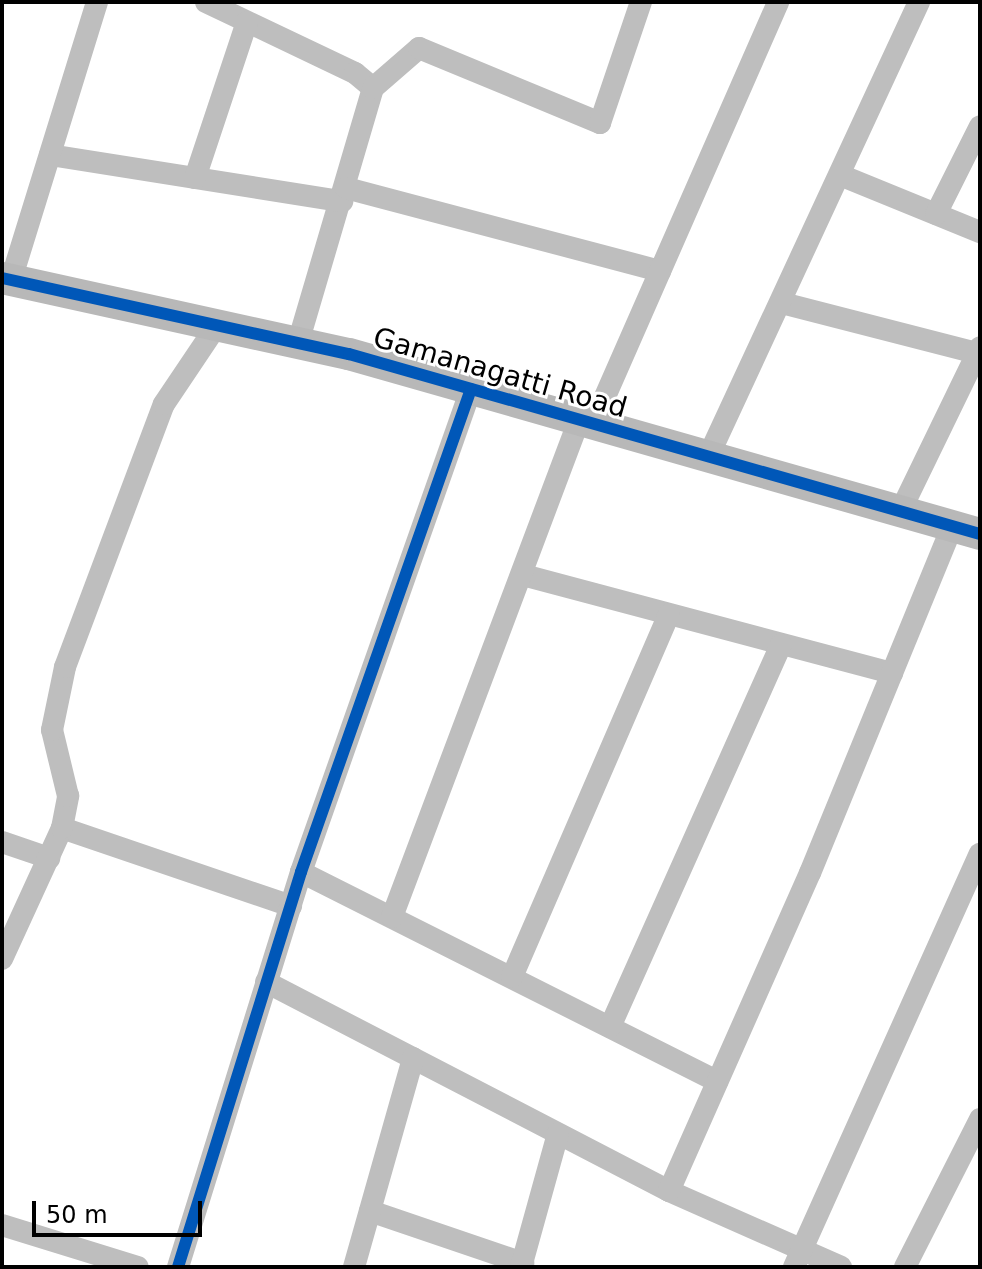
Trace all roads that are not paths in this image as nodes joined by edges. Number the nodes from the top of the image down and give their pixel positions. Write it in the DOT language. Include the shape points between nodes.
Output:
graph roads {
  1 [pos="97,2"];
  2 [pos="206,2"];
  3 [pos="641,2"];
  4 [pos="778,2"];
  5 [pos="919,2"];
  6 [pos="247,22"];
  7 [pos="373,88"];
  8 [pos="980,126"];
  9 [pos="50,155"];
  10 [pos="840,175"];
  11 [pos="195,178"];
  12 [pos="344,194"];
  13 [pos="936,214"];
  14 [pos="980,232"];
  15 [pos="660,271"];
  16 [pos="7,279"];
  17 [pos="782,303"];
  18 [pos="217,325"];
  19 [pos="298,343"];
  20 [pos="979,351"];
  21 [pos="471,389"];
  22 [pos="586,422"];
  23 [pos="708,457"];
  24 [pos="900,512"];
  25 [pos="966,530"];
  26 [pos="523,575"];
  27 [pos="669,614"];
  28 [pos="781,644"];
  29 [pos="892,673"];
  30 [pos="62,828"];
  31 [pos="2,842"];
  32 [pos="980,854"];
  33 [pos="49,858"];
  34 [pos="301,872"];
  35 [pos="291,906"];
  36 [pos="392,917"];
  37 [pos="2,959"];
  38 [pos="512,977"];
  39 [pos="266,982"];
  40 [pos="610,1027"];
  41 [pos="413,1058"];
  42 [pos="717,1081"];
  43 [pos="980,1119"];
  44 [pos="558,1134"];
  45 [pos="669,1191"];
  46 [pos="370,1211"];
  47 [pos="2,1225"];
  48 [pos="798,1259"];
  49 [pos="522,1265"];
  50 [pos="138,1267"];
  51 [pos="178,1267"];
  52 [pos="354,1267"];
  53 [pos="841,1267"];
  54 [pos="905,1267"];
  1 -- 9 [label="street"];
  2 -- 6 [label="street"];
  3 -- 7 [label="street" via="600,123 419,48"];
  4 -- 15 [label="street"];
  5 -- 10 [label="street"];
  6 -- 7 [label="street" via="355,73"];
  6 -- 11 [label="street"];
  7 -- 12 [label="street"];
  8 -- 13 [label="street"];
  9 -- 11 [label="street"];
  9 -- 16 [label="street"];
  10 -- 13 [label="street"];
  10 -- 17 [label="street"];
  11 -- 12 [label="street"];
  12 -- 15 [label="street"];
  12 -- 19 [label="street"];
  13 -- 14 [label="street"];
  15 -- 22 [label="street"];
  16 -- 18 [label="street, Gamanagatti Road"];
  17 -- 20 [label="street"];
  17 -- 23 [label="street"];
  18 -- 19 [label="street, Gamanagatti Road"];
  18 -- 30 [label="street" via="164,404 61,678 52,730 68,796"];
  19 -- 21 [label="street, Gamanagatti Road"];
  20 -- 24 [label="street"];
  21 -- 22 [label="street, Gamanagatti Road"];
  21 -- 34 [label="street"];
  22 -- 23 [label="street, Gamanagatti Road"];
  22 -- 26 [label="street"];
  23 -- 24 [label="street, Gamanagatti Road"];
  24 -- 25 [label="street, Gamanagatti Road"];
  25 -- 29 [label="street"];
  26 -- 27 [label="street"];
  26 -- 36 [label="street"];
  27 -- 28 [label="street"];
  27 -- 38 [label="street"];
  28 -- 29 [label="street"];
  28 -- 40 [label="street"];
  29 -- 42 [label="street"];
  30 -- 33 [label="street"];
  30 -- 35 [label="street"];
  31 -- 33 [label="street"];
  32 -- 48 [label="street"];
  33 -- 37 [label="street"];
  34 -- 35 [label="street"];
  34 -- 36 [label="street"];
  35 -- 39 [label="street"];
  36 -- 38 [label="street"];
  38 -- 40 [label="street"];
  39 -- 41 [label="street"];
  39 -- 51 [label="street"];
  40 -- 42 [label="street"];
  41 -- 44 [label="street"];
  41 -- 46 [label="street"];
  42 -- 45 [label="street"];
  43 -- 54 [label="street"];
  44 -- 45 [label="street"];
  44 -- 49 [label="street"];
  45 -- 48 [label="street"];
  46 -- 49 [label="street"];
  46 -- 52 [label="street"];
  47 -- 50 [label="street"];
  48 -- 53 [label="street"];
}
